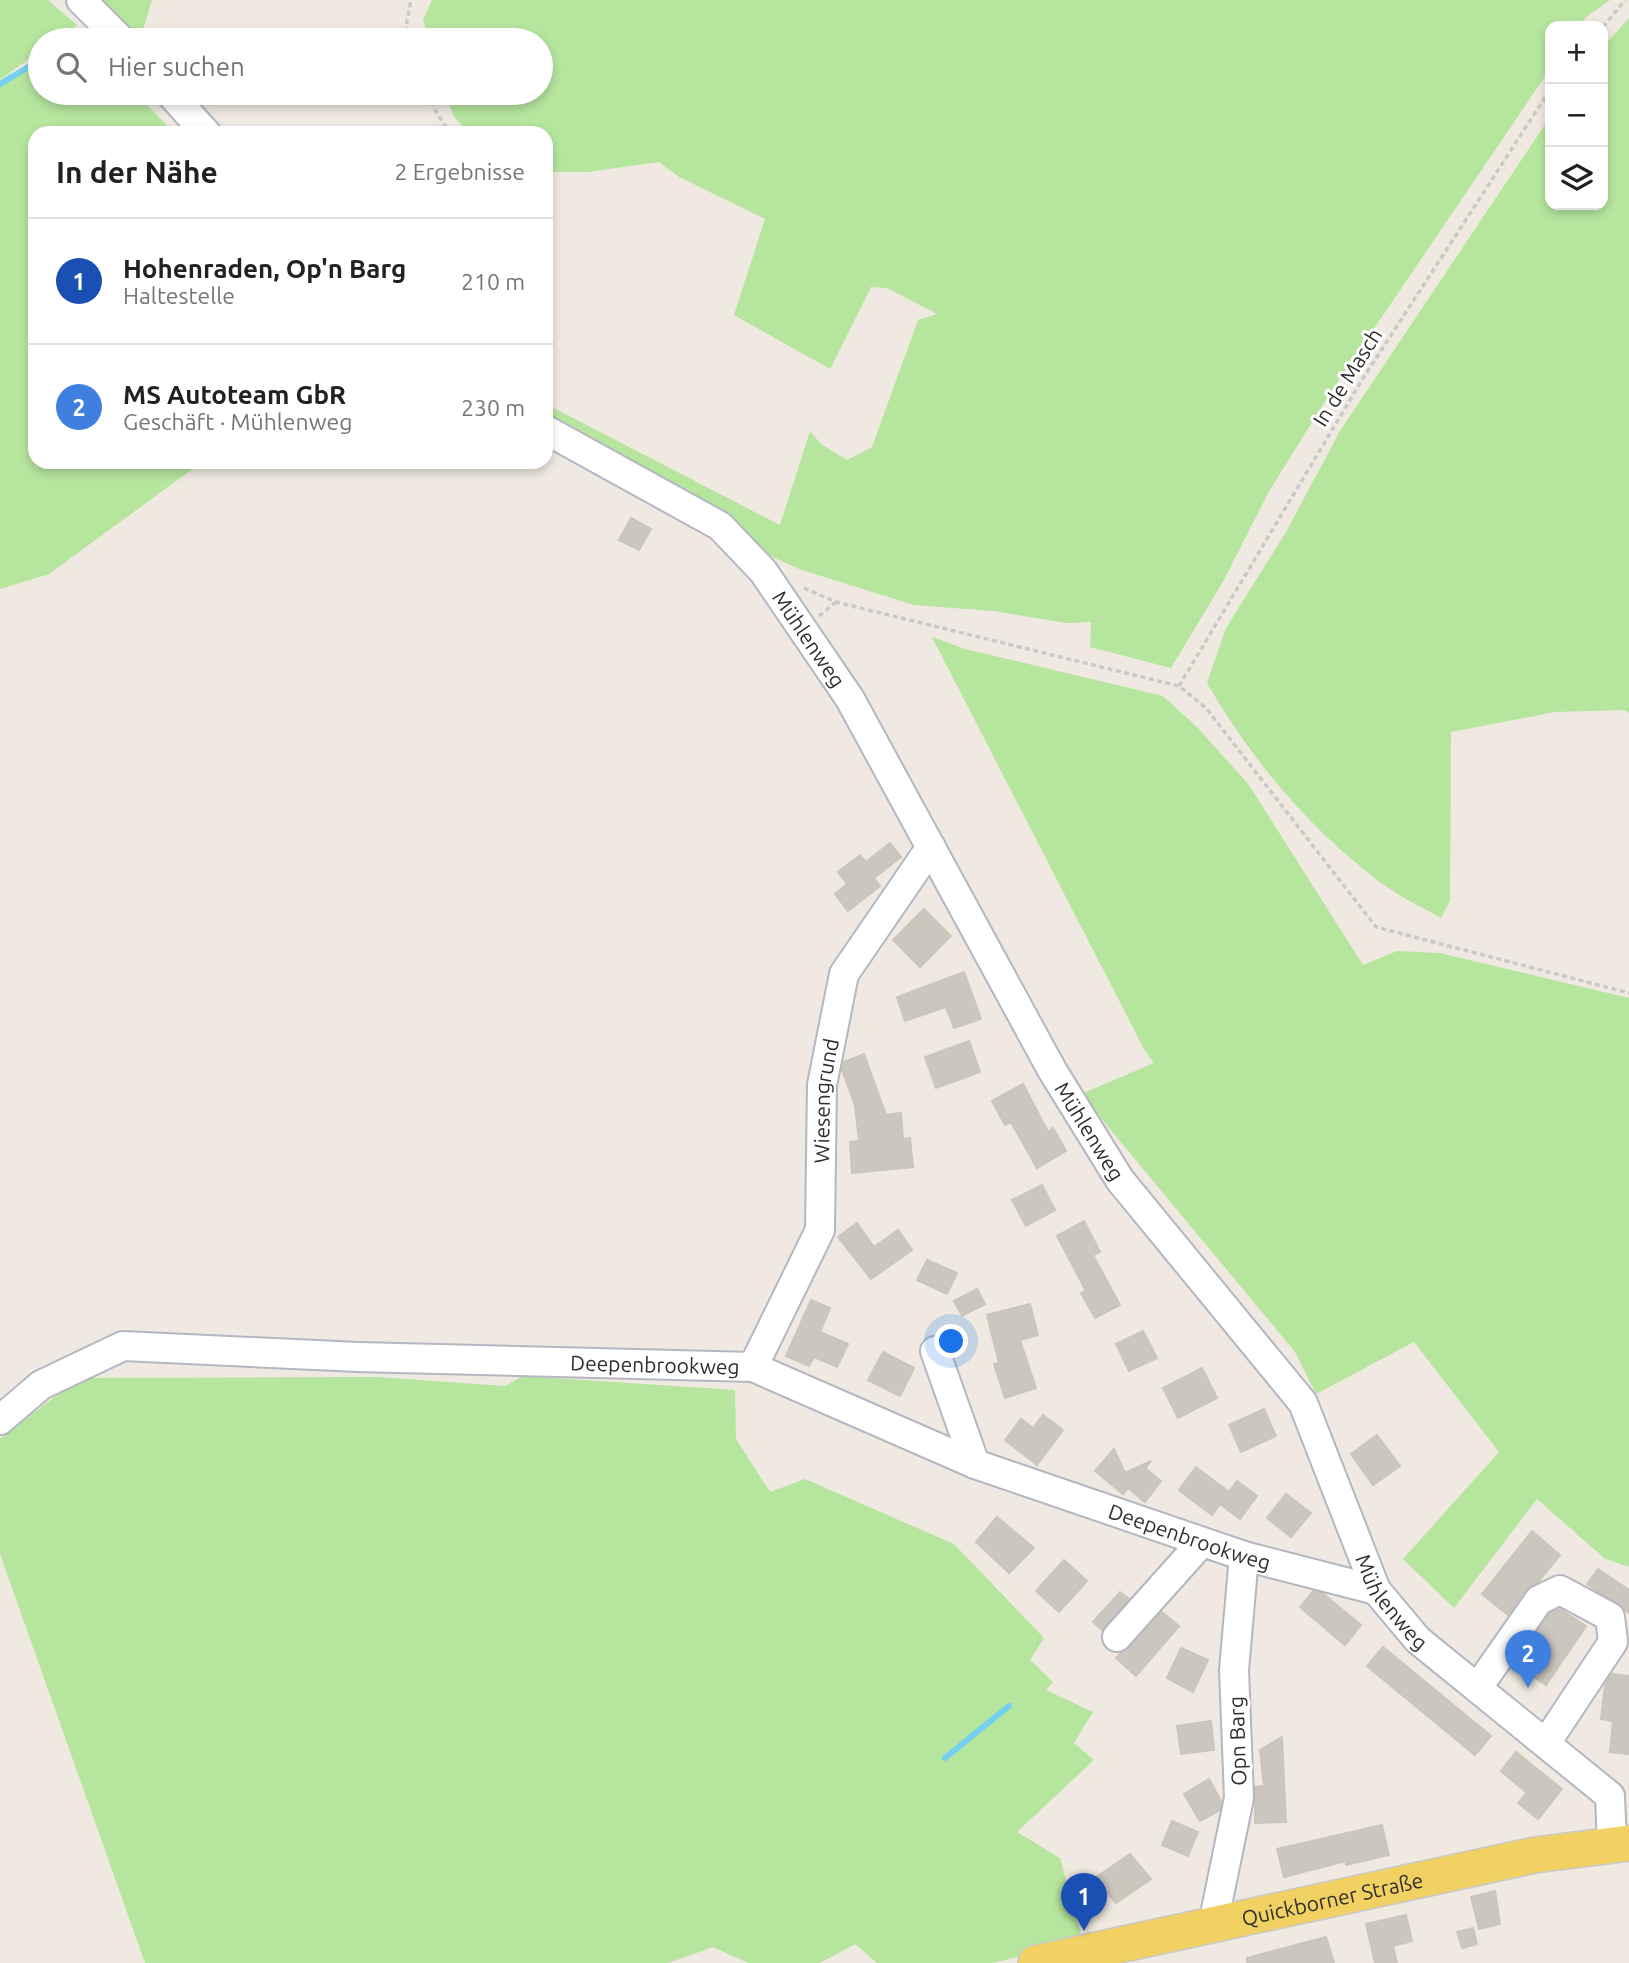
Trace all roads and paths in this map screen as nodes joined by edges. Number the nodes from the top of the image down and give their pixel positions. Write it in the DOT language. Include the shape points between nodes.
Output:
graph roads {
  1 [pos="80,0"];
  2 [pos="411,0"];
  3 [pos="1625,0"];
  4 [pos="1608,21"];
  5 [pos="109,28"];
  6 [pos="406,28"];
  7 [pos="1545,98"];
  8 [pos="181,105"];
  9 [pos="433,105"];
  10 [pos="200,126"];
  11 [pos="445,126"];
  12 [pos="553,434"];
  13 [pos="800,586"];
  14 [pos="1179,686"];
  15 [pos="931,847"];
  16 [pos="1629,993"];
  17 [pos="935,1351"];
  18 [pos="754,1367"];
  19 [pos="0,1420"];
  20 [pos="975,1464"];
  21 [pos="1202,1542"];
  22 [pos="1244,1556"];
  23 [pos="1376,1590"];
  24 [pos="1117,1637"];
  25 [pos="1478,1687"];
  26 [pos="1546,1743"];
  27 [pos="1621,1844"];
  28 [pos="1213,1924"];
  29 [pos="1036,1963"];
  1 -- 5 [label="street"];
  2 -- 6 [label="path"];
  3 -- 4 [label="path"];
  7 -- 14 [label="path, In de Masch" via="1362,380"];
  8 -- 10 [label="street"];
  9 -- 11 [label="path"];
  12 -- 15 [label="street, Mühlenweg" via="720,526 763,571 850,699"];
  13 -- 14 [label="path" via="836,601"];
  14 -- 16 [label="path" via="1206,708 1376,927"];
  15 -- 18 [label="street, Wiesengrund" via="844,974 822,1085 820,1230"];
  15 -- 23 [label="street, Mühlenweg" via="1052,1070 1120,1180 1303,1403"];
  17 -- 20 [label="street"];
  18 -- 19 [label="street, Deepenbrookweg" via="123,1346 41,1385"];
  18 -- 20 [label="street, Deepenbrookweg"];
  20 -- 21 [label="street, Deepenbrookweg"];
  21 -- 22 [label="street, Deepenbrookweg"];
  21 -- 24 [label="street"];
  22 -- 23 [label="street, Deepenbrookweg"];
  22 -- 28 [label="street, Opn Barg" via="1234,1670 1239,1798"];
  23 -- 25 [label="street, Mühlenweg" via="1418,1640"];
  25 -- 26 [label="street, Mühlenweg"];
  25 -- 26 [label="street" via="1539,1600 1560,1590 1610,1617 1613,1642"];
  26 -- 27 [label="street, Mühlenweg" via="1610,1796"];
  27 -- 28 [label="main road, Quickborner Straße" via="1535,1855"];
  28 -- 29 [label="main road, Quickborner Straße"];
}
